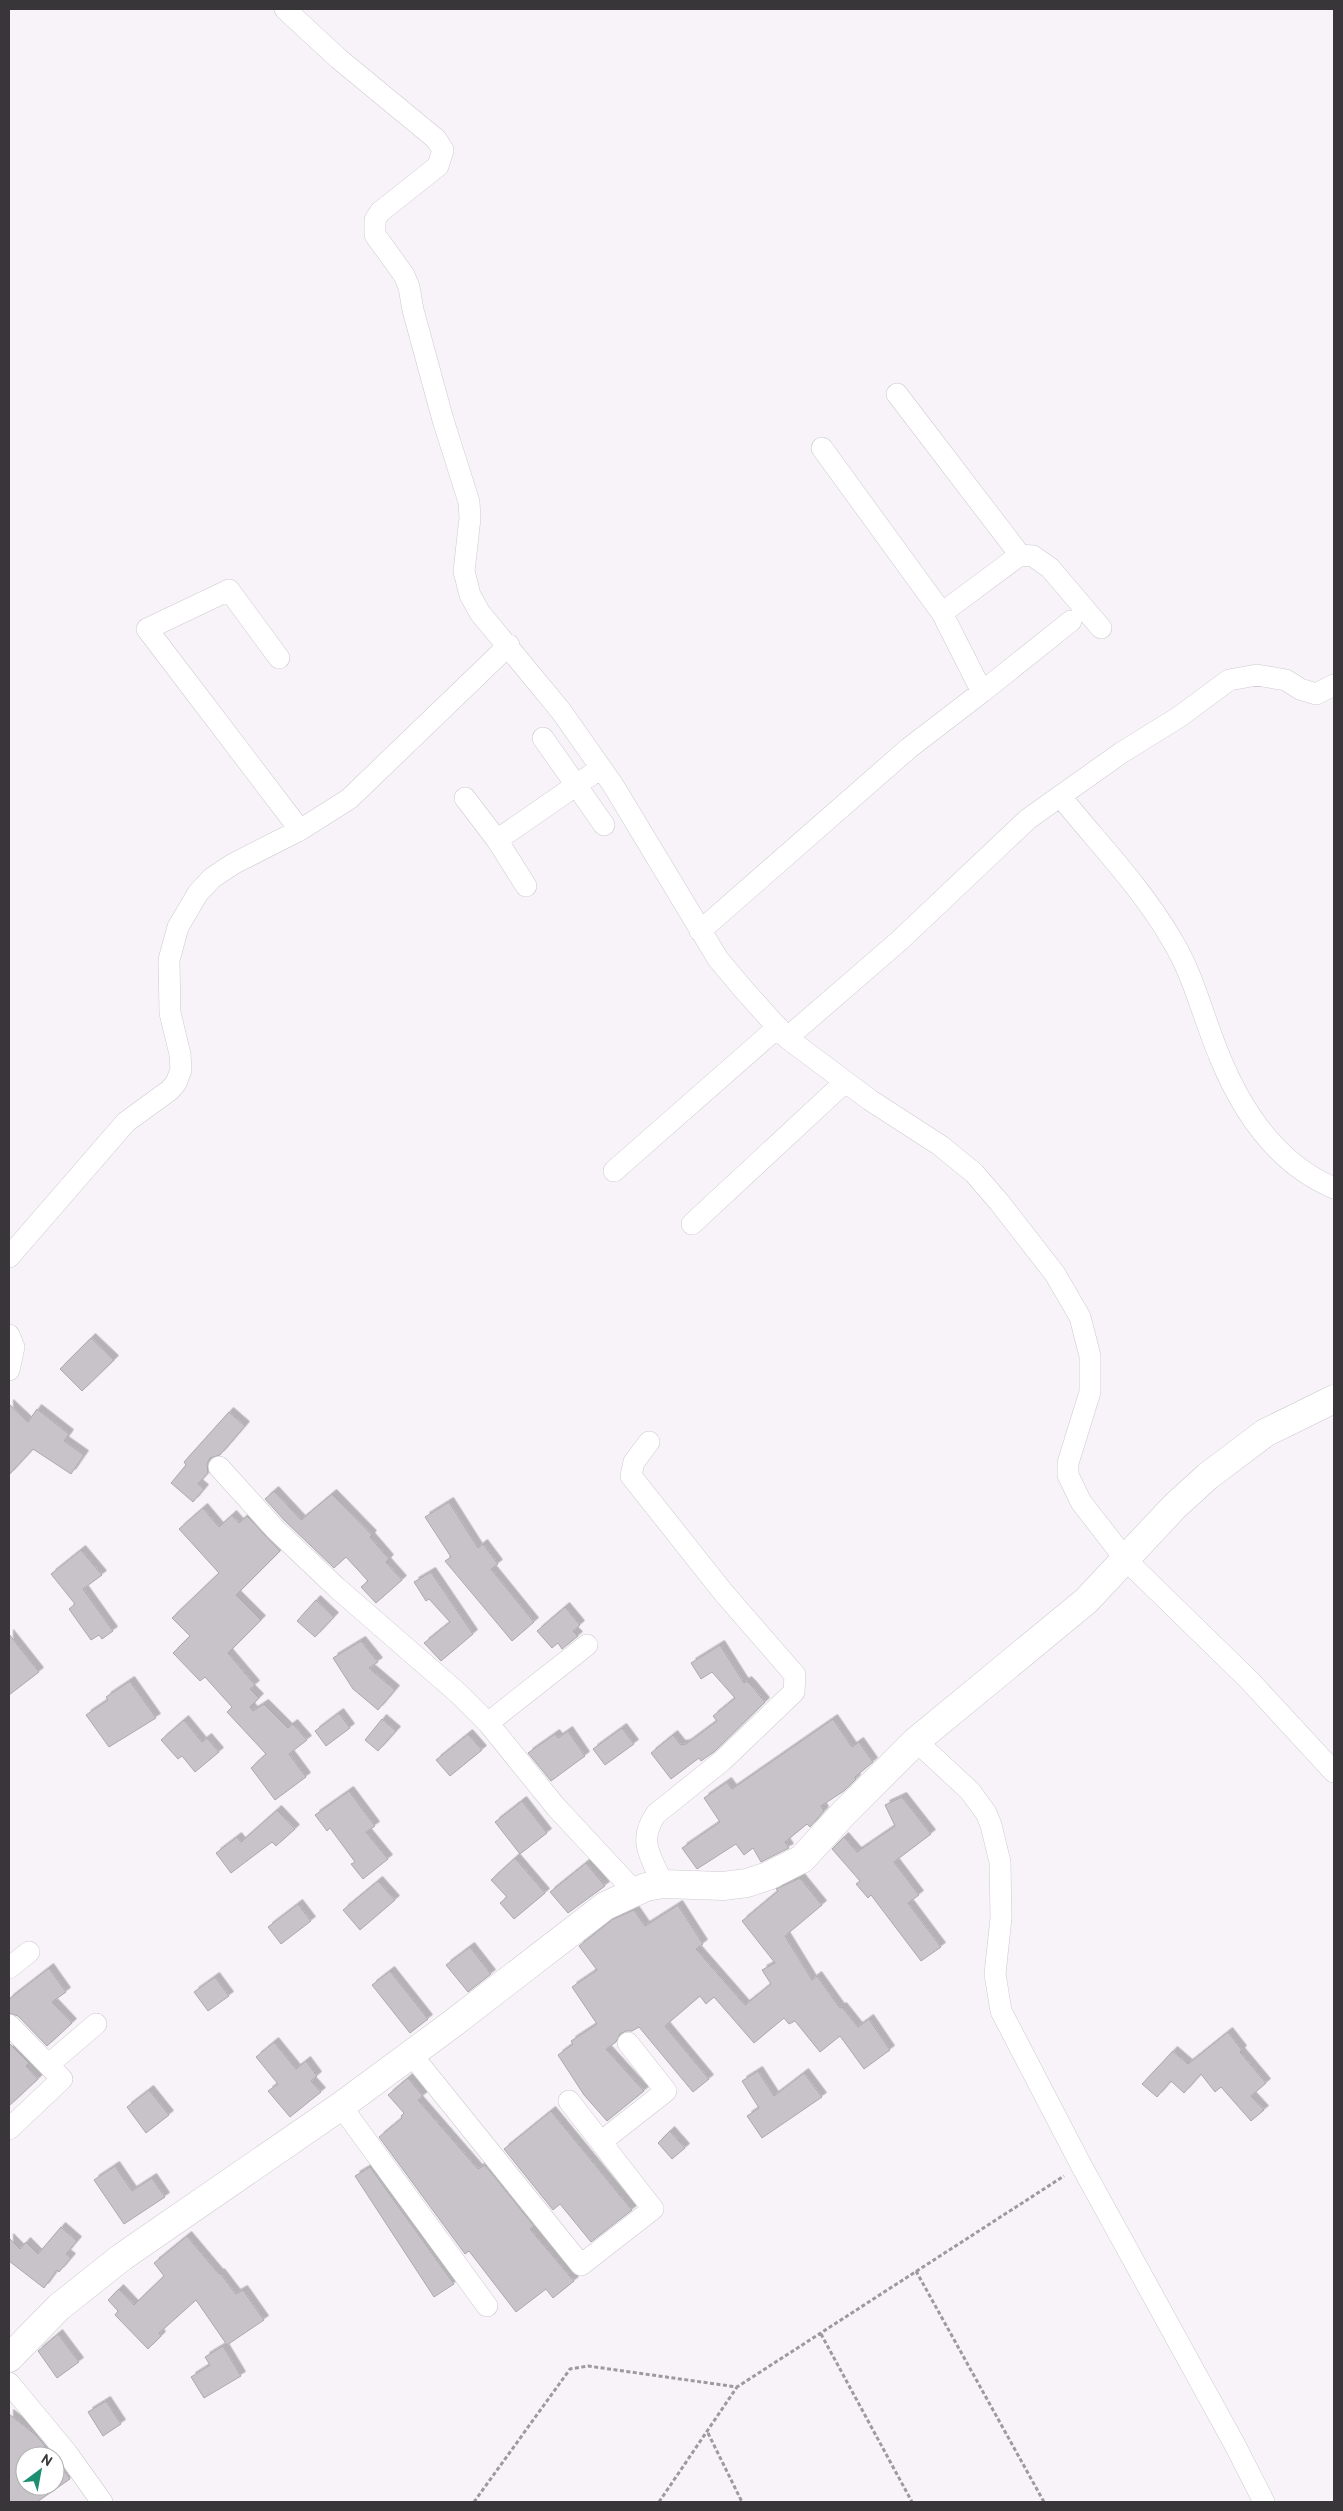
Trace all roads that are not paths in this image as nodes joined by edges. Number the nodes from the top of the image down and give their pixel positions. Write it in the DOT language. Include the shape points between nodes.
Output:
graph roads {
  1 [pos="285,9"];
  2 [pos="897,394"];
  3 [pos="822,448"];
  4 [pos="1020,555"];
  5 [pos="942,613"];
  6 [pos="1071,621"];
  7 [pos="1101,628"];
  8 [pos="509,646"];
  9 [pos="279,658"];
  10 [pos="1334,685"];
  11 [pos="982,692"];
  12 [pos="543,738"];
  13 [pos="601,768"];
  14 [pos="577,785"];
  15 [pos="1060,797"];
  16 [pos="465,798"];
  17 [pos="604,825"];
  18 [pos="300,830"];
  19 [pos="497,840"];
  20 [pos="526,886"];
  21 [pos="700,930"];
  22 [pos="782,1033"];
  23 [pos="845,1082"];
  24 [pos="614,1171"];
  25 [pos="1334,1188"];
  26 [pos="692,1224"];
  27 [pos="9,1257"];
  28 [pos="9,1335"];
  29 [pos="9,1370"];
  30 [pos="1334,1399"];
  31 [pos="649,1442"];
  32 [pos="219,1467"];
  33 [pos="1126,1560"];
  34 [pos="587,1645"];
  35 [pos="488,1723"];
  36 [pos="916,1740"];
  37 [pos="1334,1772"];
  38 [pos="663,1884"];
  39 [pos="635,1892"];
  40 [pos="29,1952"];
  41 [pos="9,1968"];
  42 [pos="96,2024"];
  43 [pos="9,2025"];
  44 [pos="628,2044"];
  45 [pos="411,2054"];
  46 [pos="48,2065"];
  47 [pos="569,2102"];
  48 [pos="341,2106"];
  49 [pos="9,2129"];
  50 [pos="601,2142"];
  51 [pos="487,2306"];
  52 [pos="9,2358"];
  53 [pos="9,2383"];
  54 [pos="102,2502"];
  55 [pos="1264,2502"];
  1 -- 8 [label="street" via="339,60 436,139 443,150 438,166 380,212 375,220 375,235 409,287 443,420 469,502 464,558 470,595 480,613"];
  2 -- 4 [label="street"];
  3 -- 5 [label="street"];
  4 -- 5 [label="street"];
  4 -- 7 [label="street" via="1033,556 1050,568"];
  5 -- 11 [label="street"];
  6 -- 11 [label="street"];
  8 -- 13 [label="street"];
  8 -- 18 [label="street" via="361,789"];
  9 -- 18 [label="street" via="229,590 147,630"];
  10 -- 15 [label="street" via="1316,694 1276,678 1257,675 1229,680"];
  11 -- 21 [label="street" via="909,748"];
  12 -- 14 [label="street"];
  13 -- 14 [label="street"];
  13 -- 21 [label="street"];
  14 -- 17 [label="street"];
  14 -- 19 [label="street"];
  15 -- 22 [label="street" via="1006,838 899,941"];
  15 -- 25 [label="street" via="1149,905 1172,939 1194,985 1219,1056 1257,1126 1279,1153 1313,1179"];
  16 -- 19 [label="street"];
  18 -- 27 [label="street" via="212,878 189,906 178,927 169,960 170,1013 181,1070 176,1083 126,1122"];
  19 -- 20 [label="street"];
  21 -- 22 [label="street" via="718,959"];
  22 -- 23 [label="street"];
  22 -- 24 [label="street"];
  23 -- 26 [label="street"];
  23 -- 33 [label="street" via="942,1146 974,1173 1060,1282 1080,1317 1088,1344 1091,1372 1090,1392 1072,1448 1068,1475 1081,1502"];
  28 -- 29 [label="street" via="14,1347"];
  30 -- 33 [label="street" via="1265,1433 1233,1456 1175,1506"];
  31 -- 38 [label="street" via="632,1466 631,1476 795,1676 794,1692 722,1761 656,1814 650,1823 646,1846"];
  32 -- 35 [label="street" via="276,1530"];
  33 -- 36 [label="street" via="1086,1602"];
  33 -- 37 [label="street" via="1250,1680"];
  34 -- 35 [label="street"];
  35 -- 39 [label="street" via="556,1807"];
  36 -- 38 [label="street" via="813,1849 788,1868 748,1883 723,1886"];
  36 -- 55 [label="street" via="970,1791 991,1825 1002,1887 995,1974 998,2000 1010,2030"];
  38 -- 39 [label="street"];
  39 -- 45 [label="street" via="594,1913"];
  40 -- 41 [label="street"];
  42 -- 46 [label="street"];
  43 -- 46 [label="street"];
  44 -- 50 [label="street" via="666,2091"];
  45 -- 48 [label="street"];
  45 -- 50 [label="street" via="581,2265 653,2209"];
  46 -- 49 [label="street" via="62,2079"];
  47 -- 50 [label="street"];
  48 -- 51 [label="street"];
  48 -- 52 [label="street" via="122,2257 59,2307"];
  53 -- 54 [label="street" via="67,2453"];
}
